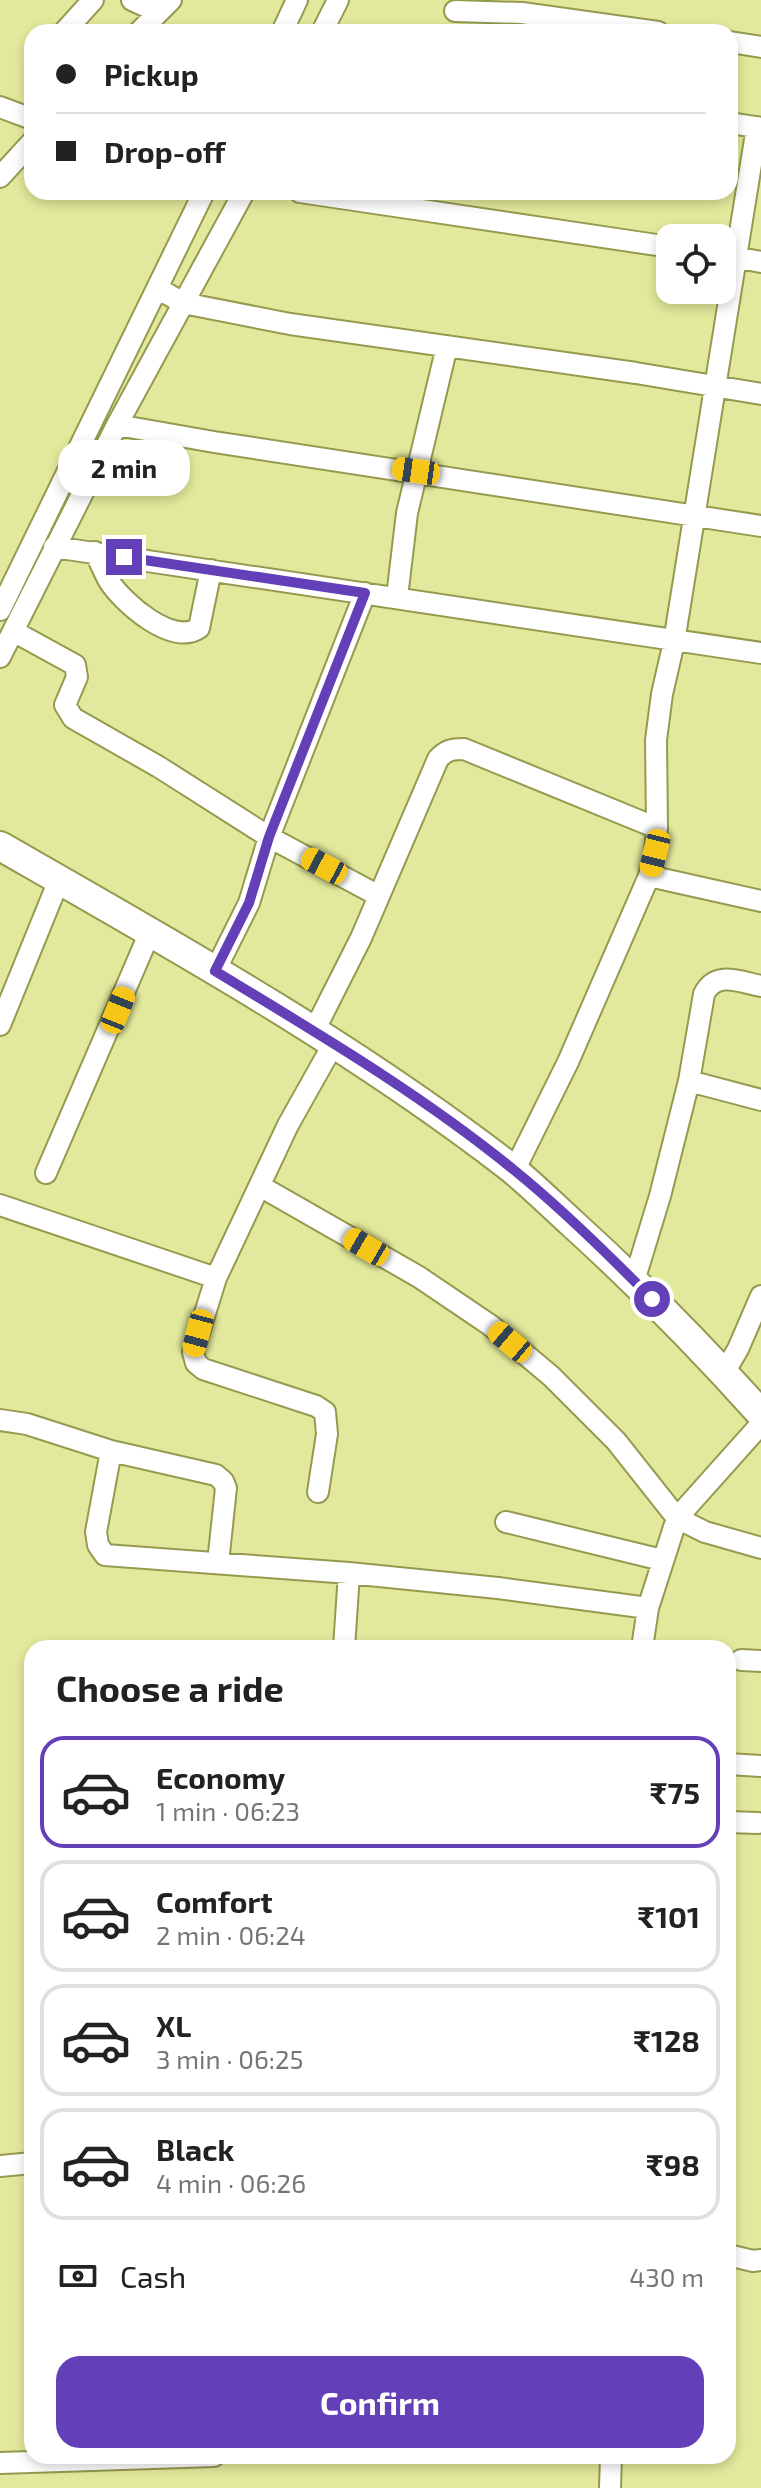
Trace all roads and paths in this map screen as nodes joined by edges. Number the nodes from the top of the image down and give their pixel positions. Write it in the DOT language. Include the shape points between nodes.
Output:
graph roads {
  1 [pos="93,0"];
  2 [pos="132,0"];
  3 [pos="297,0"];
  4 [pos="338,0"];
  5 [pos="453,5"];
  6 [pos="165,6"];
  7 [pos="520,6"];
  8 [pos="71,24"];
  9 [pos="147,24"];
  10 [pos="286,24"];
  11 [pos="326,24"];
  12 [pos="616,24"];
  13 [pos="738,43"];
  14 [pos="761,47"];
  15 [pos="0,107"];
  16 [pos="24,111"];
  17 [pos="738,124"];
  18 [pos="759,128"];
  19 [pos="24,151"];
  20 [pos="0,177"];
  21 [pos="200,200"];
  22 [pos="240,200"];
  23 [pos="354,200"];
  24 [pos="736,227"];
  25 [pos="656,245"];
  26 [pos="736,258"];
  27 [pos="761,262"];
  28 [pos="157,288"];
  29 [pos="183,303"];
  30 [pos="724,304"];
  31 [pos="447,346"];
  32 [pos="714,386"];
  33 [pos="761,394"];
  34 [pos="117,425"];
  35 [pos="416,471"];
  36 [pos="693,515"];
  37 [pos="761,526"];
  38 [pos="54,547"];
  39 [pos="95,552"];
  40 [pos="211,570"];
  41 [pos="365,593"];
  42 [pos="397,597"];
  43 [pos="0,610"];
  44 [pos="13,631"];
  45 [pos="674,642"];
  46 [pos="761,653"];
  47 [pos="0,657"];
  48 [pos="657,828"];
  49 [pos="269,837"];
  50 [pos="0,846"];
  51 [pos="649,876"];
  52 [pos="59,880"];
  53 [pos="379,896"];
  54 [pos="761,901"];
  55 [pos="150,932"];
  56 [pos="215,971"];
  57 [pos="761,986"];
  58 [pos="0,1025"];
  59 [pos="324,1037"];
  60 [pos="689,1081"];
  61 [pos="761,1100"];
  62 [pos="514,1171"];
  63 [pos="46,1173"];
  64 [pos="260,1186"];
  65 [pos="0,1205"];
  66 [pos="216,1278"];
  67 [pos="634,1281"];
  68 [pos="761,1296"];
  69 [pos="724,1373"];
  70 [pos="761,1414"];
  71 [pos="0,1420"];
  72 [pos="761,1424"];
  73 [pos="111,1451"];
  74 [pos="318,1492"];
  75 [pos="677,1518"];
  76 [pos="506,1522"];
  77 [pos="761,1548"];
  78 [pos="662,1560"];
  79 [pos="218,1563"];
  80 [pos="349,1573"];
  81 [pos="648,1608"];
  82 [pos="345,1640"];
  83 [pos="643,1640"];
  84 [pos="736,1764"];
  85 [pos="761,1766"];
  86 [pos="736,1822"];
  87 [pos="758,1823"];
  88 [pos="24,2164"];
  89 [pos="0,2166"];
  90 [pos="736,2257"];
  91 [pos="761,2260"];
  92 [pos="24,2462"];
  93 [pos="0,2463"];
  94 [pos="611,2464"];
  95 [pos="610,2488"];
  1 -- 8 [label="street"];
  2 -- 6 [label="street"];
  3 -- 10 [label="street"];
  4 -- 11 [label="street"];
  5 -- 7 [label="street"];
  6 -- 9 [label="street"];
  7 -- 12 [label="street"];
  13 -- 14 [label="street"];
  15 -- 16 [label="street"];
  17 -- 18 [label="street"];
  18 -- 24 [label="street"];
  19 -- 20 [label="street"];
  21 -- 28 [label="street"];
  22 -- 29 [label="street"];
  23 -- 25 [label="street"];
  26 -- 27 [label="street"];
  28 -- 29 [label="street"];
  28 -- 43 [label="street"];
  29 -- 31 [label="street"];
  29 -- 34 [label="street"];
  30 -- 32 [label="street"];
  31 -- 32 [label="street"];
  31 -- 35 [label="street"];
  32 -- 33 [label="street"];
  32 -- 36 [label="street"];
  34 -- 35 [label="street"];
  34 -- 38 [label="street"];
  35 -- 36 [label="street"];
  35 -- 42 [label="street"];
  36 -- 37 [label="street"];
  36 -- 45 [label="street"];
  38 -- 39 [label="street"];
  38 -- 44 [label="street"];
  39 -- 40 [label="street"];
  39 -- 40 [label="street" via="109,581 142,616 182,633 199,628"];
  40 -- 41 [label="street"];
  41 -- 42 [label="street"];
  41 -- 49 [label="street"];
  42 -- 45 [label="street"];
  44 -- 47 [label="street"];
  44 -- 49 [label="street" via="75,665 77,677 65,705 73,718"];
  45 -- 46 [label="street"];
  45 -- 48 [label="street" via="656,740"];
  48 -- 51 [label="street"];
  48 -- 53 [label="street" via="453,749 438,759"];
  49 -- 53 [label="street"];
  49 -- 56 [label="street" via="249,903"];
  50 -- 52 [label="street"];
  51 -- 54 [label="street"];
  51 -- 62 [label="street"];
  52 -- 55 [label="street"];
  52 -- 58 [label="street"];
  53 -- 59 [label="street"];
  55 -- 56 [label="street"];
  55 -- 63 [label="street"];
  56 -- 59 [label="street"];
  57 -- 60 [label="street" via="722,979 708,985"];
  59 -- 62 [label="street"];
  59 -- 64 [label="street"];
  60 -- 61 [label="street"];
  60 -- 67 [label="street"];
  62 -- 67 [label="street"];
  64 -- 66 [label="street"];
  64 -- 75 [label="street" via="419,1277 490,1325 616,1441"];
  65 -- 66 [label="street"];
  66 -- 74 [label="street" via="193,1352 196,1363 325,1412"];
  67 -- 69 [label="street"];
  68 -- 69 [label="street"];
  69 -- 70 [label="street"];
  71 -- 73 [label="street"];
  72 -- 75 [label="street"];
  73 -- 79 [label="street" via="223,1481"];
  73 -- 79 [label="street" via="96,1532 105,1555"];
  75 -- 77 [label="street"];
  75 -- 78 [label="street"];
  76 -- 78 [label="street"];
  78 -- 81 [label="street"];
  79 -- 80 [label="street"];
  80 -- 81 [label="street"];
  80 -- 82 [label="street"];
  81 -- 83 [label="street"];
  84 -- 85 [label="street"];
  86 -- 87 [label="street"];
  88 -- 89 [label="street"];
  90 -- 91 [label="street"];
  92 -- 93 [label="street"];
  94 -- 95 [label="street"];
}
